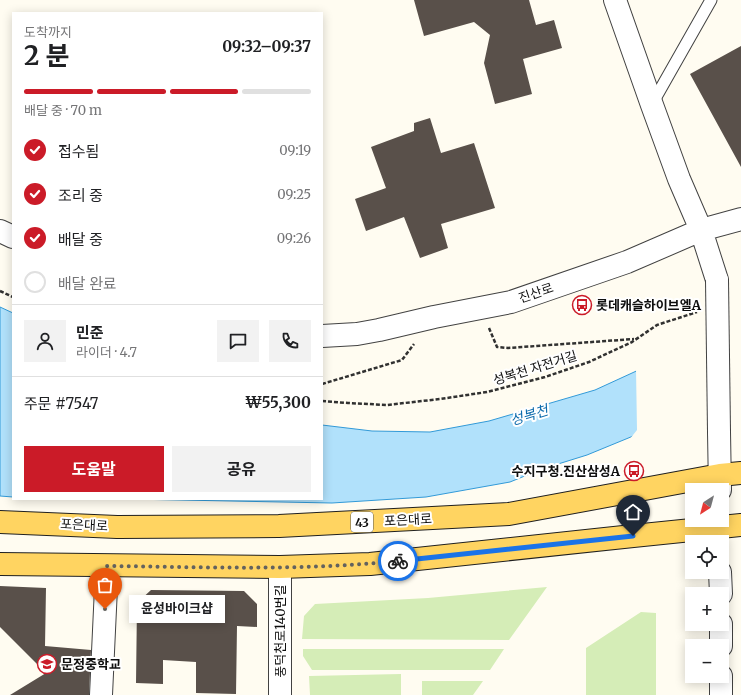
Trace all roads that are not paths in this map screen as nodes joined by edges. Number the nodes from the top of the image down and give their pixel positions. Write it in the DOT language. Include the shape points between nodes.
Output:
graph roads {
  1 [pos="615,0"];
  2 [pos="711,0"];
  3 [pos="652,105"];
  4 [pos="741,219"];
  5 [pos="701,230"];
  6 [pos="0,231"];
  7 [pos="12,237"];
  8 [pos="323,336"];
  9 [pos="727,479"];
  10 [pos="0,522"];
  11 [pos="725,529"];
  12 [pos="0,564"];
  13 [pos="107,566"];
  14 [pos="280,567"];
  15 [pos="721,683"];
  16 [pos="101,695"];
  17 [pos="280,695"];
  18 [pos="721,695"];
  1 -- 3 [label="street"];
  2 -- 3 [label="lane"];
  3 -- 5 [label="street"];
  4 -- 5 [label="street, 진산로"];
  5 -- 8 [label="street, 진산로" via="627,262 511,302 357,334"];
  5 -- 9 [label="street, bridge" via="717,280 719,432"];
  6 -- 7 [label="street"];
  9 -- 10 [label="main road, 포은대로 / 43" via="509,514 279,526 117,527"];
  11 -- 14 [label="main road" via="633,536 370,564"];
  12 -- 13 [label="main road"];
  13 -- 14 [label="main road"];
  13 -- 16 [label="street"];
  14 -- 17 [label="street, 풍덕천로140번길"];
  15 -- 18 [label="street"];
}
